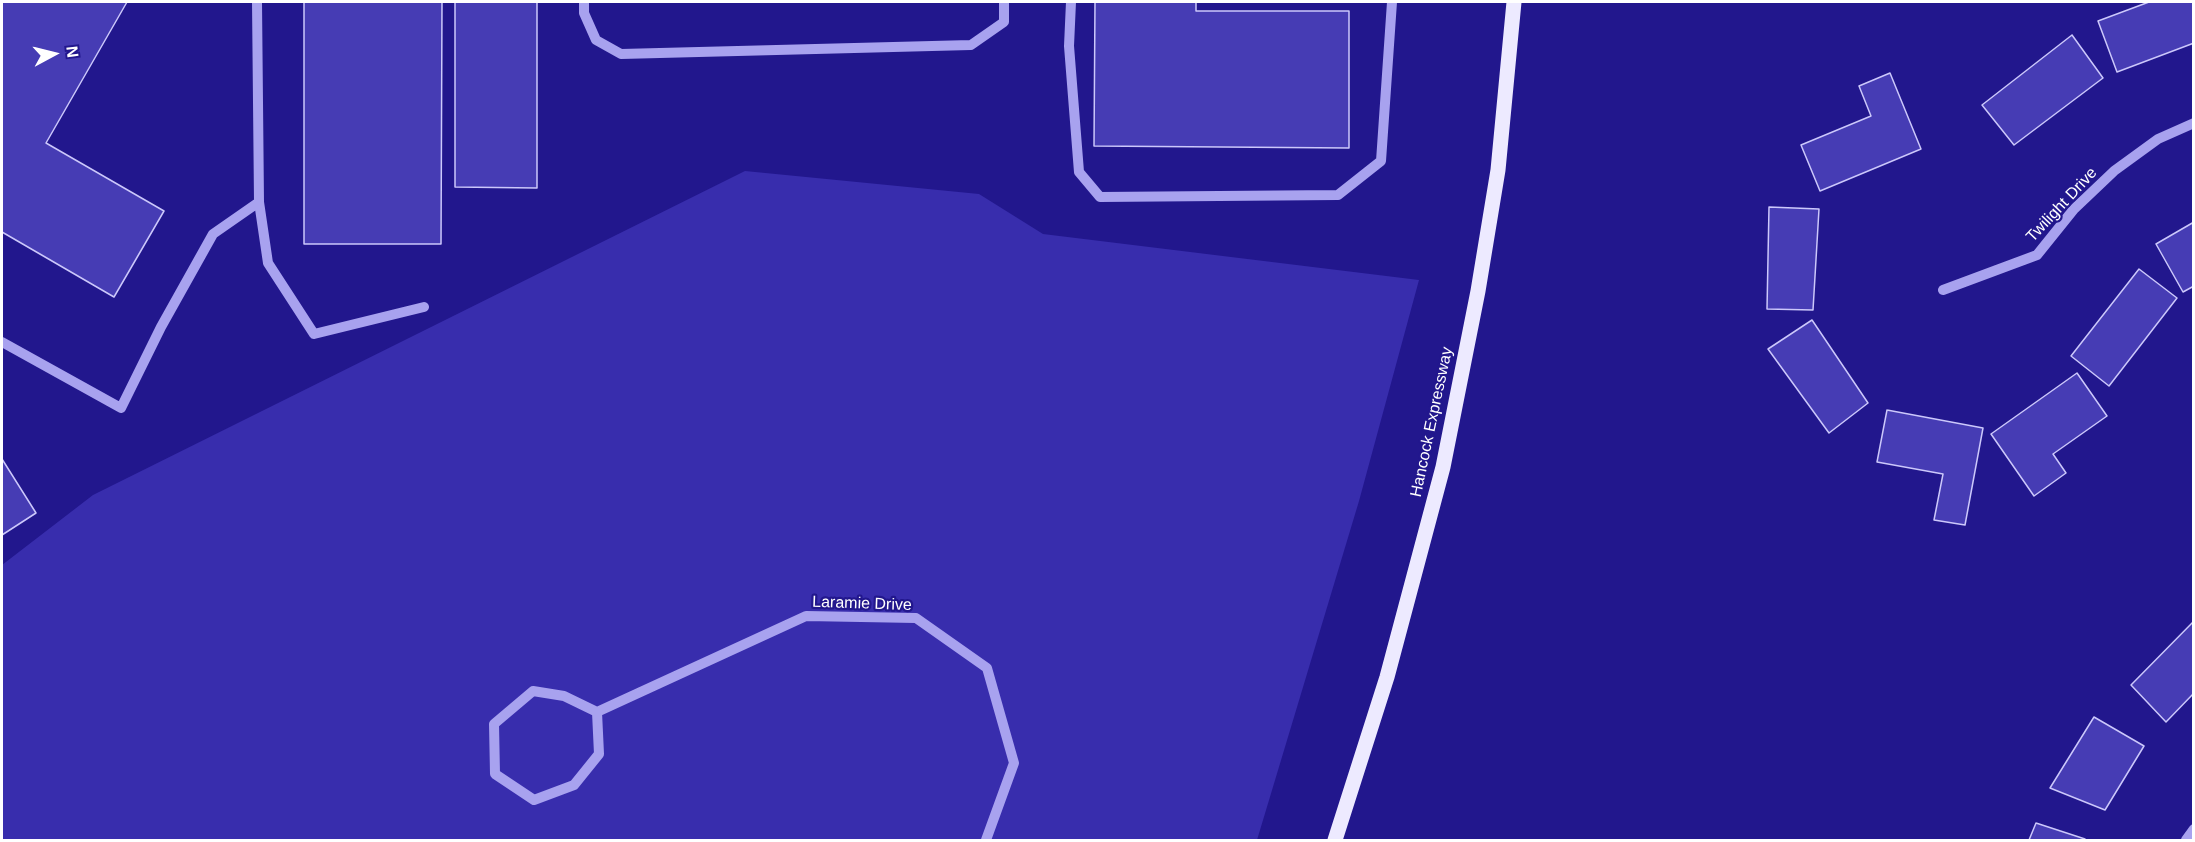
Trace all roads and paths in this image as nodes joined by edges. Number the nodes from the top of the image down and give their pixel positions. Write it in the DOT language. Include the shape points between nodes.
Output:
graph roads {
  1 [pos="256,2"];
  2 [pos="584,2"];
  3 [pos="1004,2"];
  4 [pos="1071,2"];
  5 [pos="1392,2"];
  6 [pos="1514,2"];
  7 [pos="2193,123"];
  8 [pos="259,202"];
  9 [pos="1943,290"];
  10 [pos="424,307"];
  11 [pos="2,342"];
  12 [pos="597,712"];
  13 [pos="2193,829"];
  14 [pos="986,840"];
  15 [pos="1335,840"];
  16 [pos="2186,840"];
  1 -- 8 [label="street"];
  2 -- 3 [label="street" via="584,13 596,40 621,54 971,45 1004,22"];
  4 -- 5 [label="street" via="1070,46 1079,172 1100,197 1338,195 1381,161"];
  6 -- 15 [label="main road, Hancock Expressway" via="1498,170 1443,467 1387,677"];
  7 -- 9 [label="street, Twilight Drive" via="2158,139 2114,171 2074,209 2037,255"];
  8 -- 10 [label="street" via="268,263 314,334"];
  8 -- 11 [label="street" via="213,234 121,408"];
  12 -- 12 [label="street" via="599,754 574,785 534,800 495,774 494,724 533,691 564,696"];
  12 -- 14 [label="street, Laramie Drive" via="806,616 916,618 987,668 1014,764"];
  13 -- 16 [label="street"];
}
